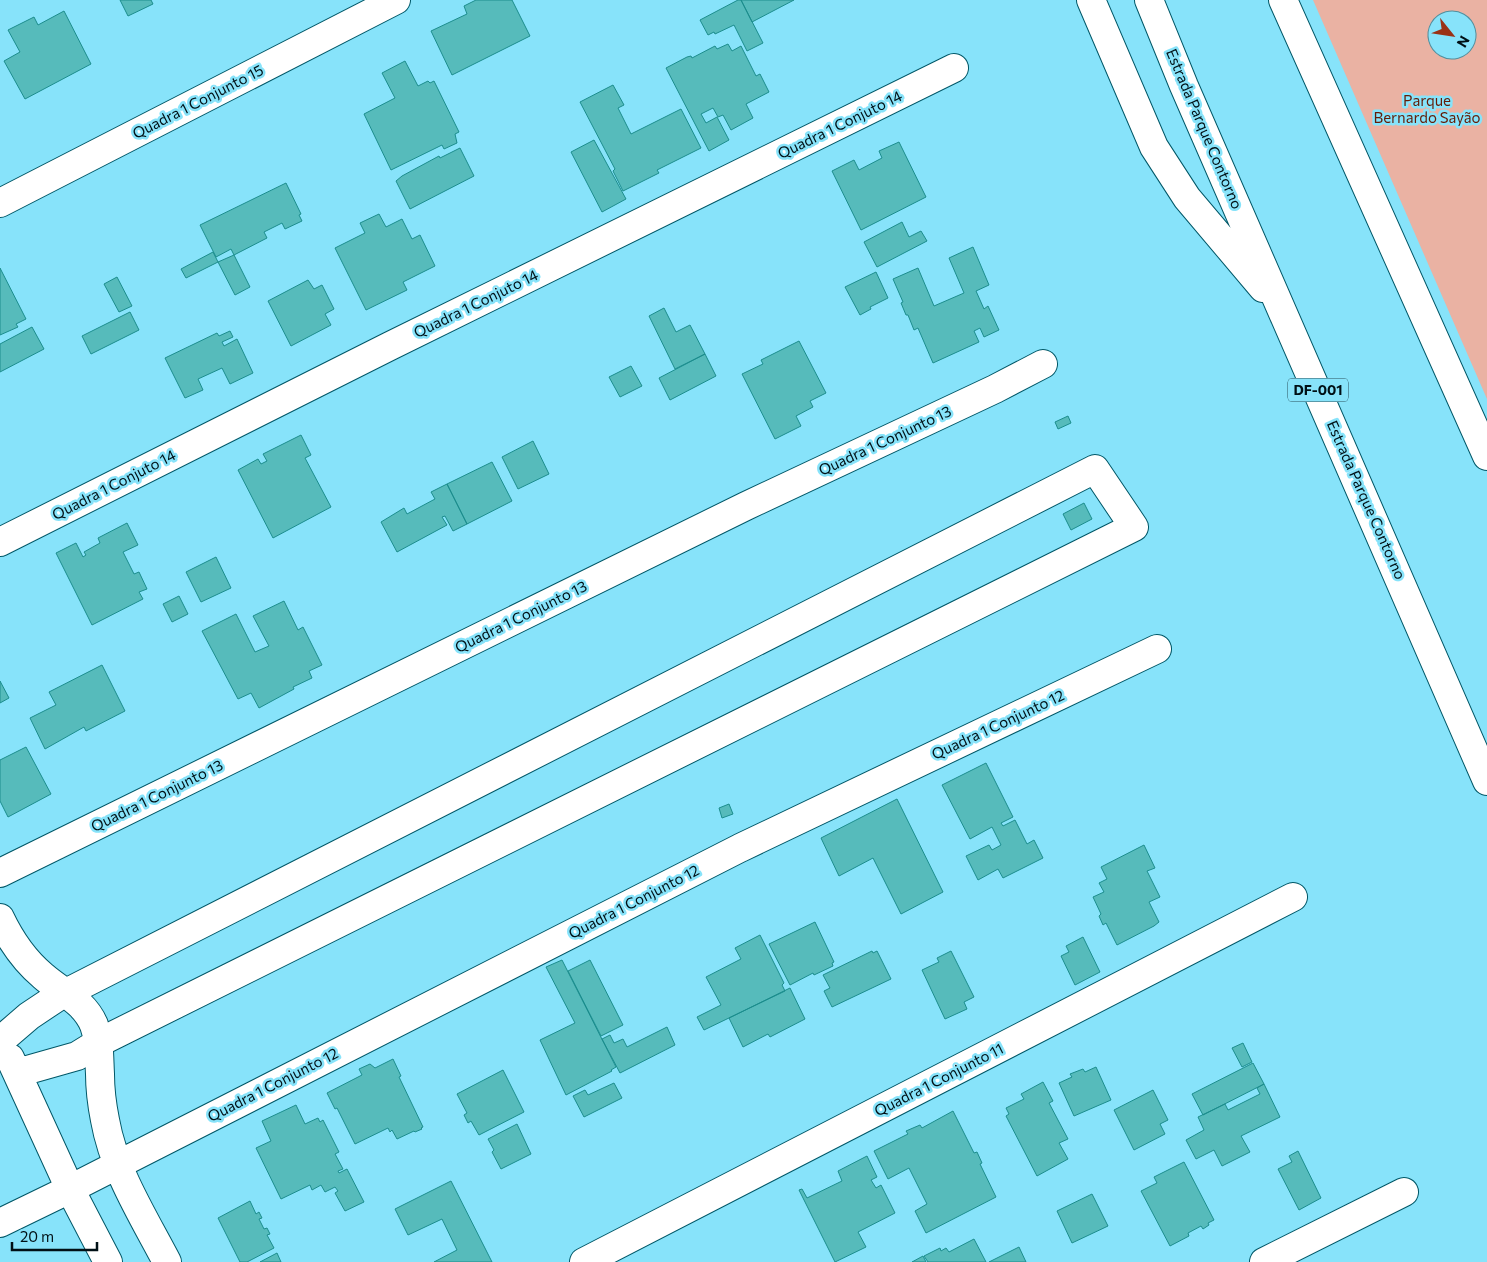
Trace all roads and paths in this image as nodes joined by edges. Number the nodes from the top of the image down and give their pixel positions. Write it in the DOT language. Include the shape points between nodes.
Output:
graph roads {
  1 [pos="396,0"];
  2 [pos="1091,0"];
  3 [pos="1149,0"];
  4 [pos="1283,0"];
  5 [pos="954,68"];
  6 [pos="0,203"];
  7 [pos="1283,311"];
  8 [pos="1043,364"];
  9 [pos="1487,456"];
  10 [pos="0,542"];
  11 [pos="1157,650"];
  12 [pos="1487,781"];
  13 [pos="0,873"];
  14 [pos="1293,897"];
  15 [pos="0,918"];
  16 [pos="67,994"];
  17 [pos="0,1040"];
  18 [pos="98,1043"];
  19 [pos="17,1073"];
  20 [pos="116,1164"];
  21 [pos="70,1189"];
  22 [pos="1404,1192"];
  23 [pos="0,1223"];
  24 [pos="108,1262"];
  25 [pos="167,1262"];
  26 [pos="584,1262"];
  27 [pos="1264,1262"];
  1 -- 6 [label="street, Quadra 1 Conjunto 15"];
  2 -- 7 [label="street" via="1154,147 1187,198"];
  3 -- 7 [label="street, Estrada Parque Contorno / DF-001"];
  4 -- 9 [label="street"];
  5 -- 10 [label="street, Quadra 1 Conjuto 14"];
  7 -- 12 [label="street, Estrada Parque Contorno / DF-001"];
  8 -- 13 [label="street, Quadra 1 Conjunto 13" via="746,506"];
  11 -- 20 [label="street, Quadra 1 Conjunto 12" via="740,848"];
  14 -- 26 [label="street, Quadra 1 Conjunto 11"];
  15 -- 16 [label="street" via="21,952 42,976"];
  16 -- 17 [label="street" via="42,1006"];
  16 -- 18 [label="street" via="85,1009"];
  16 -- 18 [label="street" via="1095,469 1134,527"];
  17 -- 19 [label="street"];
  18 -- 19 [label="street" via="77,1056"];
  18 -- 20 [label="street" via="105,1120"];
  19 -- 21 [label="street"];
  20 -- 21 [label="street, Quadra 1 Conjunto 12"];
  20 -- 25 [label="street"];
  21 -- 23 [label="street, Quadra 1 Conjunto 12"];
  21 -- 24 [label="street"];
  22 -- 27 [label="street"];
}
